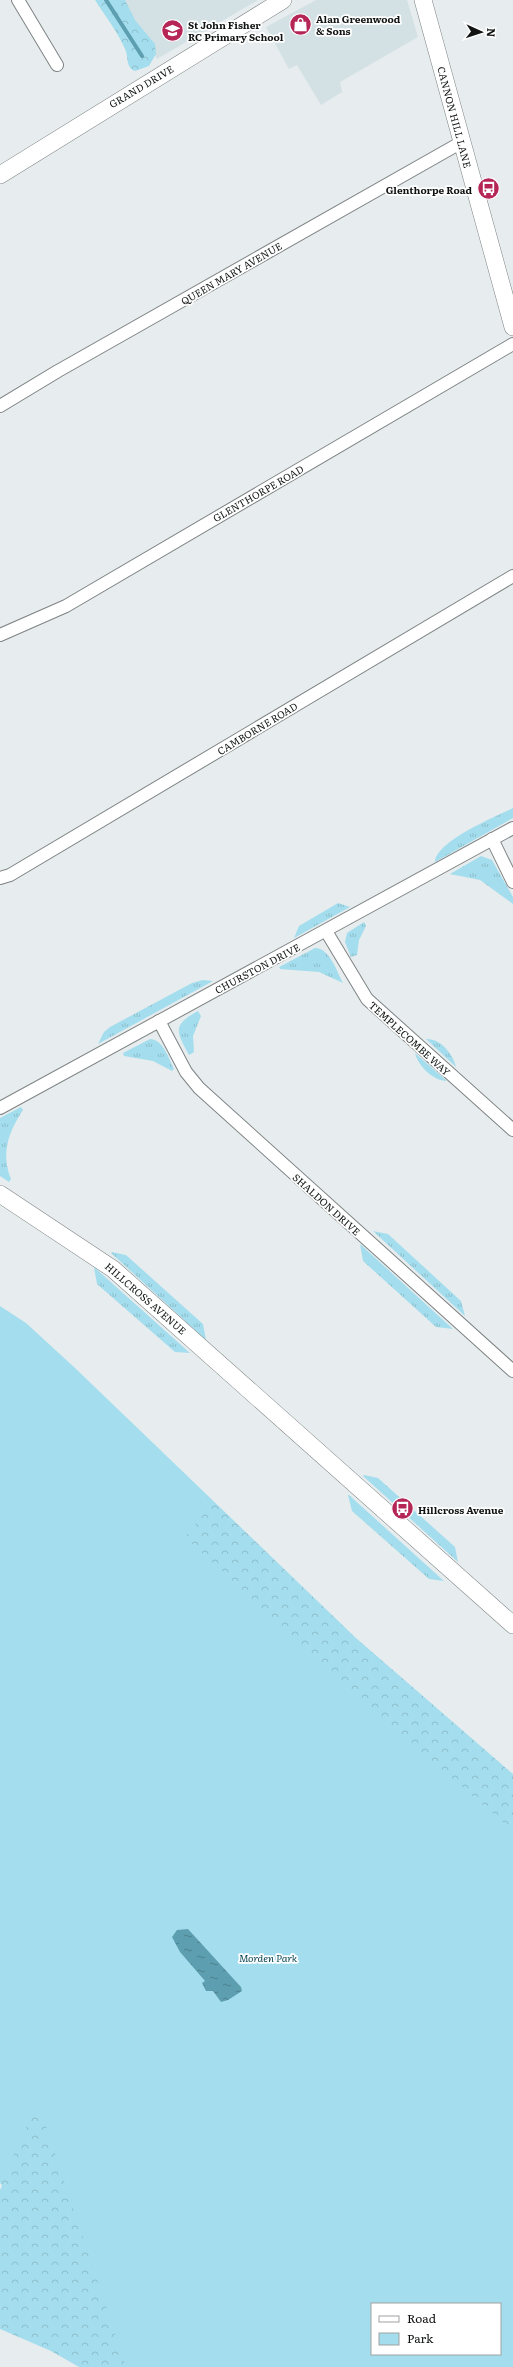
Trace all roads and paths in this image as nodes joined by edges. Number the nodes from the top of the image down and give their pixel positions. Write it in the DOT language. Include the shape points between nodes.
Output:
graph roads {
  1 [pos="18,0"];
  2 [pos="283,0"];
  3 [pos="423,0"];
  4 [pos="57,65"];
  5 [pos="462,142"];
  6 [pos="0,175"];
  7 [pos="513,327"];
  8 [pos="513,344"];
  9 [pos="0,406"];
  10 [pos="513,576"];
  11 [pos="0,635"];
  12 [pos="513,828"];
  13 [pos="492,839"];
  14 [pos="0,878"];
  15 [pos="513,882"];
  16 [pos="326,931"];
  17 [pos="159,1021"];
  18 [pos="0,1108"];
  19 [pos="513,1130"];
  20 [pos="0,1194"];
  21 [pos="513,1371"];
  22 [pos="513,1625"];
  1 -- 4 [label="street"];
  2 -- 6 [label="street, GRAND DRIVE"];
  3 -- 5 [label="street, CANNON HILL LANE"];
  5 -- 7 [label="street, CANNON HILL LANE"];
  5 -- 9 [label="street, QUEEN MARY AVENUE" via="58,370"];
  8 -- 11 [label="street, GLENTHORPE ROAD" via="66,606"];
  10 -- 14 [label="street, CAMBORNE ROAD" via="10,875"];
  12 -- 13 [label="street, CHURSTON DRIVE"];
  13 -- 15 [label="street"];
  13 -- 16 [label="street, CHURSTON DRIVE"];
  16 -- 17 [label="street, CHURSTON DRIVE"];
  16 -- 19 [label="street, TEMPLECOMBE WAY" via="366,999"];
  17 -- 18 [label="street, CHURSTON DRIVE"];
  17 -- 21 [label="street, SHALDON DRIVE" via="186,1072 199,1088"];
  20 -- 22 [label="street, HILLCROSS AVENUE" via="114,1269"];
}
